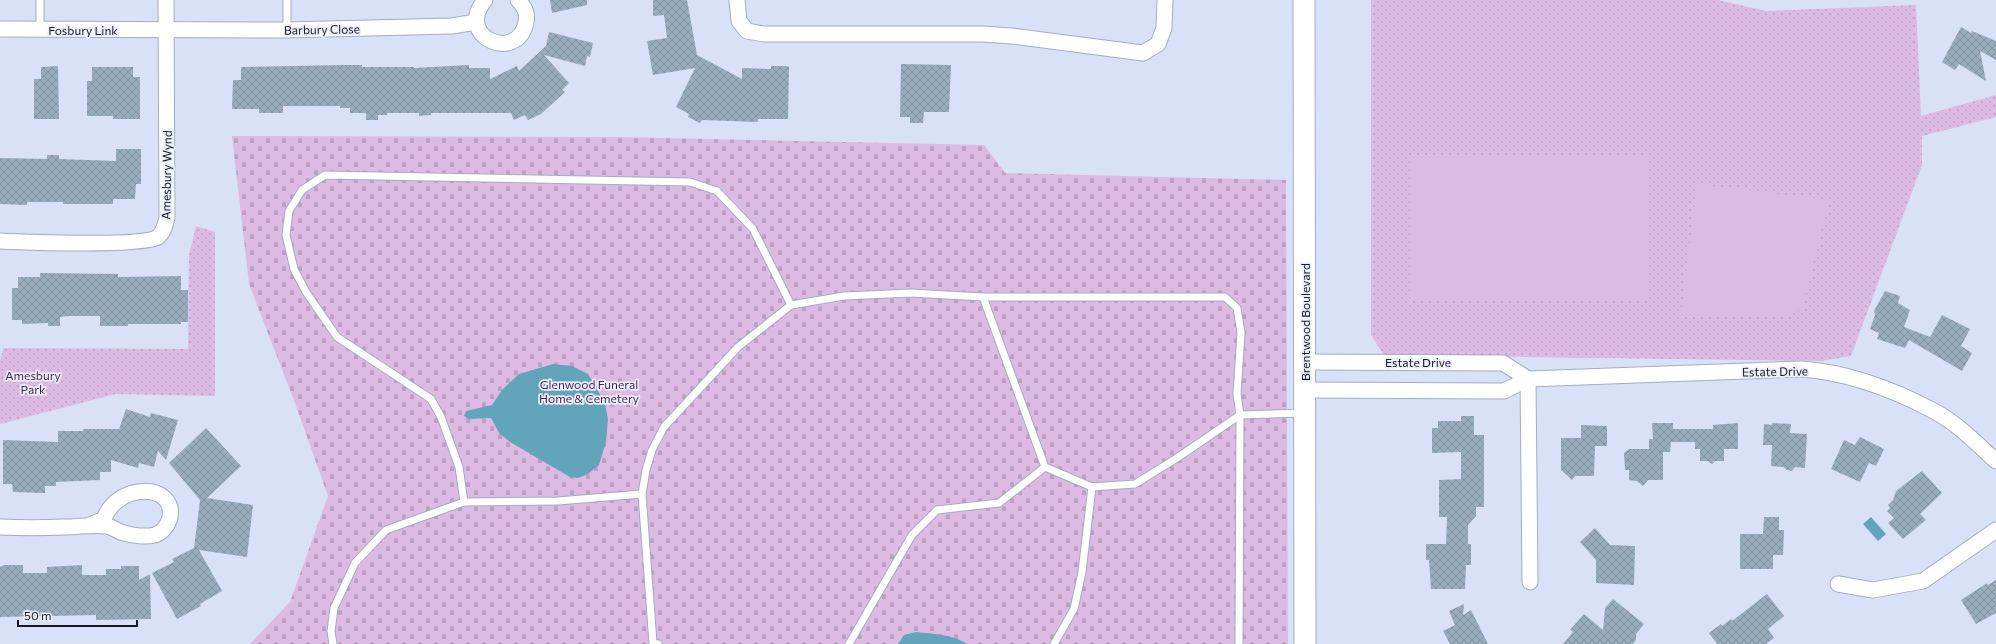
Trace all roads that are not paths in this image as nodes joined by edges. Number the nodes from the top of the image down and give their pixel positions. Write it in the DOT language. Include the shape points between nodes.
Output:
graph roads {
  1 [pos="40,0"];
  2 [pos="166,0"];
  3 [pos="287,0"];
  4 [pos="485,0"];
  5 [pos="518,0"];
  6 [pos="737,0"];
  7 [pos="1165,0"];
  8 [pos="1304,0"];
  9 [pos="476,22"];
  10 [pos="0,29"];
  11 [pos="40,30"];
  12 [pos="166,30"];
  13 [pos="287,30"];
  14 [pos="0,241"];
  15 [pos="983,297"];
  16 [pos="791,305"];
  17 [pos="1304,362"];
  18 [pos="1528,379"];
  19 [pos="1305,390"];
  20 [pos="1304,413"];
  21 [pos="1240,414"];
  22 [pos="1996,462"];
  23 [pos="1045,467"];
  24 [pos="1092,487"];
  25 [pos="642,494"];
  26 [pos="464,502"];
  27 [pos="90,525"];
  28 [pos="0,527"];
  29 [pos="1996,530"];
  30 [pos="1530,582"];
  31 [pos="1838,584"];
  32 [pos="334,644"];
  33 [pos="655,644"];
  34 [pos="849,644"];
  35 [pos="1054,644"];
  36 [pos="1240,644"];
  37 [pos="1305,644"];
  1 -- 11 [label="lane"];
  2 -- 12 [label="street, Amesbury Wynd"];
  3 -- 13 [label="lane"];
  4 -- 9 [label="street" via="478,10"];
  5 -- 9 [label="street" via="527,19 521,34 515,40 503,44 491,41 479,30"];
  6 -- 7 [label="street" via="739,21 747,31 764,34 982,34 1143,53 1158,44 1164,28"];
  8 -- 17 [label="street, Brentwood Boulevard"];
  9 -- 13 [label="street, Barbury Close" via="452,26"];
  10 -- 11 [label="street, Fosbury Link"];
  11 -- 12 [label="street, Fosbury Link"];
  12 -- 13 [label="street, Barbury Close"];
  12 -- 14 [label="street, Amesbury Wynd" via="167,218 164,230 157,237 133,242"];
  15 -- 16 [label="lane" via="911,293 844,296"];
  15 -- 21 [label="lane" via="1224,297 1237,308 1241,332 1237,394"];
  15 -- 23 [label="lane"];
  16 -- 25 [label="lane" via="738,347 664,427 650,456"];
  16 -- 26 [label="lane" via="753,229 718,191 690,182 324,175 302,190 289,211 286,235 294,269 306,292 337,336 431,399 442,417 459,467"];
  17 -- 18 [label="street, Estate Drive" via="1504,363"];
  17 -- 19 [label="street, Brentwood Boulevard"];
  18 -- 19 [label="street, Estate Drive" via="1504,391"];
  18 -- 22 [label="street, Estate Drive" via="1801,369 1820,371 1858,380 1933,410 1967,435"];
  18 -- 30 [label="street"];
  19 -- 20 [label="street, Brentwood Boulevard"];
  20 -- 21 [label="lane"];
  20 -- 37 [label="street, Brentwood Boulevard"];
  21 -- 24 [label="lane" via="1135,484"];
  21 -- 36 [label="lane"];
  23 -- 24 [label="lane"];
  23 -- 34 [label="lane" via="999,503 937,510 912,535"];
  24 -- 35 [label="lane" via="1082,572 1074,609"];
  25 -- 26 [label="lane" via="558,502"];
  25 -- 33 [label="lane"];
  26 -- 32 [label="lane" via="386,530 355,563 334,608 330,631"];
  27 -- 27 [label="street" via="108,526 124,533 156,534 164,529 170,518 170,508 163,497 153,492 138,491 124,495 114,502 104,519"];
  27 -- 28 [label="street"];
  29 -- 31 [label="street" via="1923,581 1873,590"];
}
